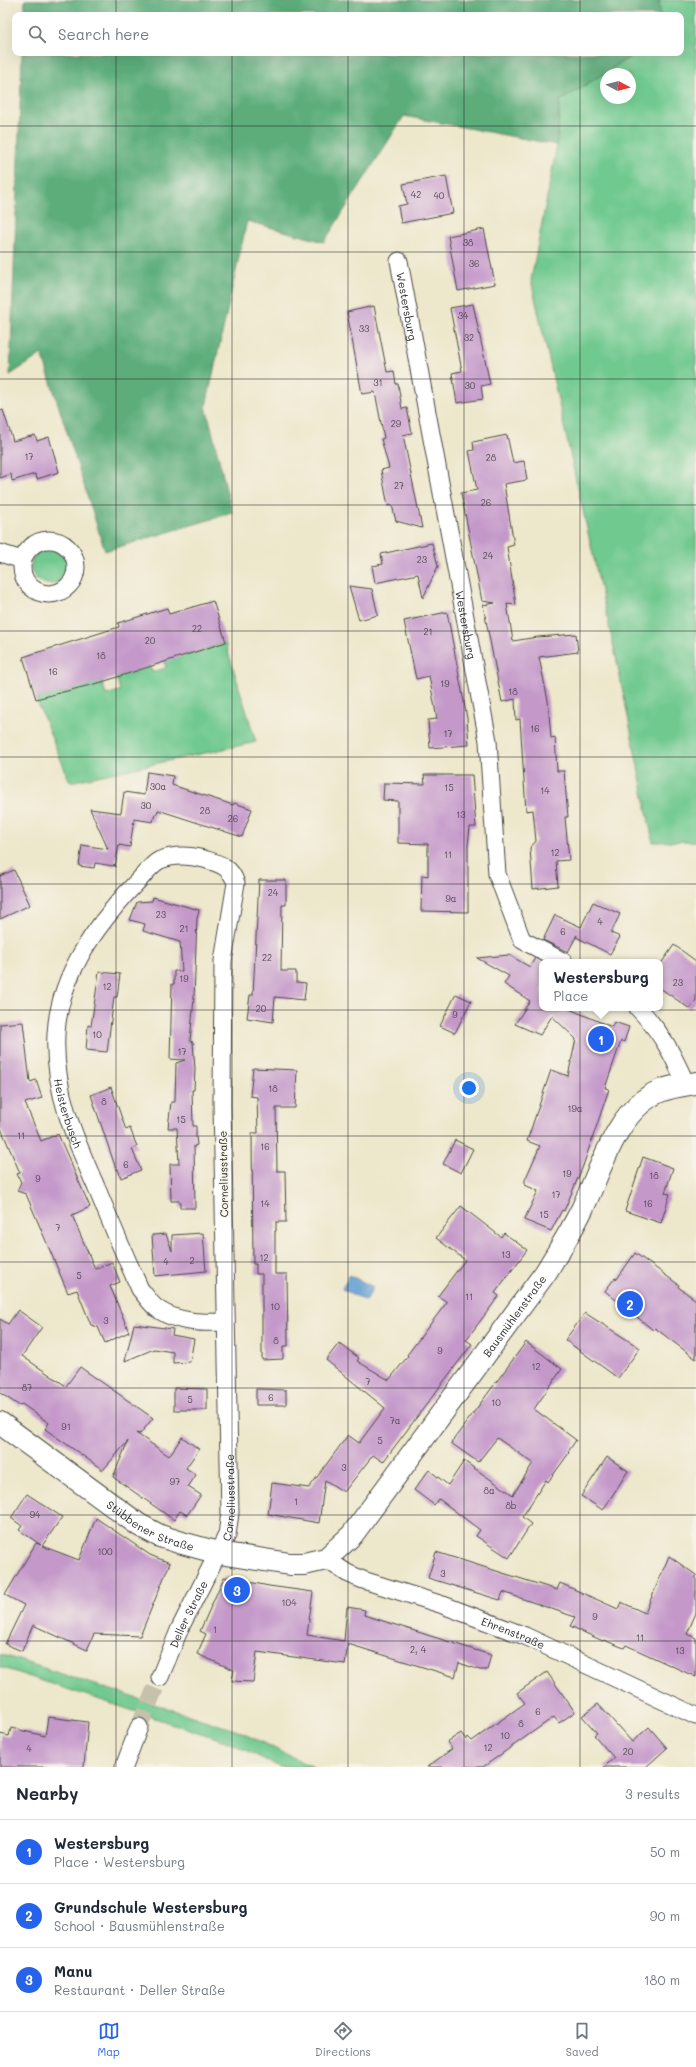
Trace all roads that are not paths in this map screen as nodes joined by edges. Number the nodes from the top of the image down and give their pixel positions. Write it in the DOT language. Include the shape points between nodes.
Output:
graph roads {
  1 [pos="400,261"];
  2 [pos="0,553"];
  3 [pos="22,560"];
  4 [pos="159,861"];
  5 [pos="558,959"];
  6 [pos="641,1011"];
  7 [pos="691,1084"];
  8 [pos="226,1322"];
  9 [pos="0,1423"];
  10 [pos="219,1553"];
  11 [pos="326,1559"];
  12 [pos="160,1677"];
  13 [pos="696,1716"];
  14 [pos="139,1727"];
  15 [pos="124,1767"];
  1 -- 5 [label="street, Westersburg" via="488,741 497,874 522,940"];
  2 -- 3 [label="street"];
  4 -- 8 [label="street, Corneliusstraße" via="177,855 192,856 224,865 232,873 236,883 223,961 222,1104"];
  4 -- 8 [label="street, Heisterbusch" via="108,913 76,961 60,1005 56,1033 56,1070 69,1121 140,1289 158,1310 182,1321"];
  6 -- 7 [label="street" via="652,1022"];
  7 -- 11 [label="street, Bausmühlenstraße" via="659,1091 642,1103 628,1118 614,1138 574,1226 546,1272 352,1535"];
  8 -- 10 [label="street, Corneliusstraße" via="230,1513 227,1535"];
  9 -- 10 [label="street, Stübbener Straße" via="139,1525 173,1540"];
  10 -- 11 [label="street, Stübbener Straße" via="290,1564"];
  10 -- 12 [label="street, Deller Straße" via="180,1628"];
  11 -- 13 [label="street, Ehrenstraße" via="363,1580 443,1605 525,1636"];
  14 -- 15 [label="street"];
}
